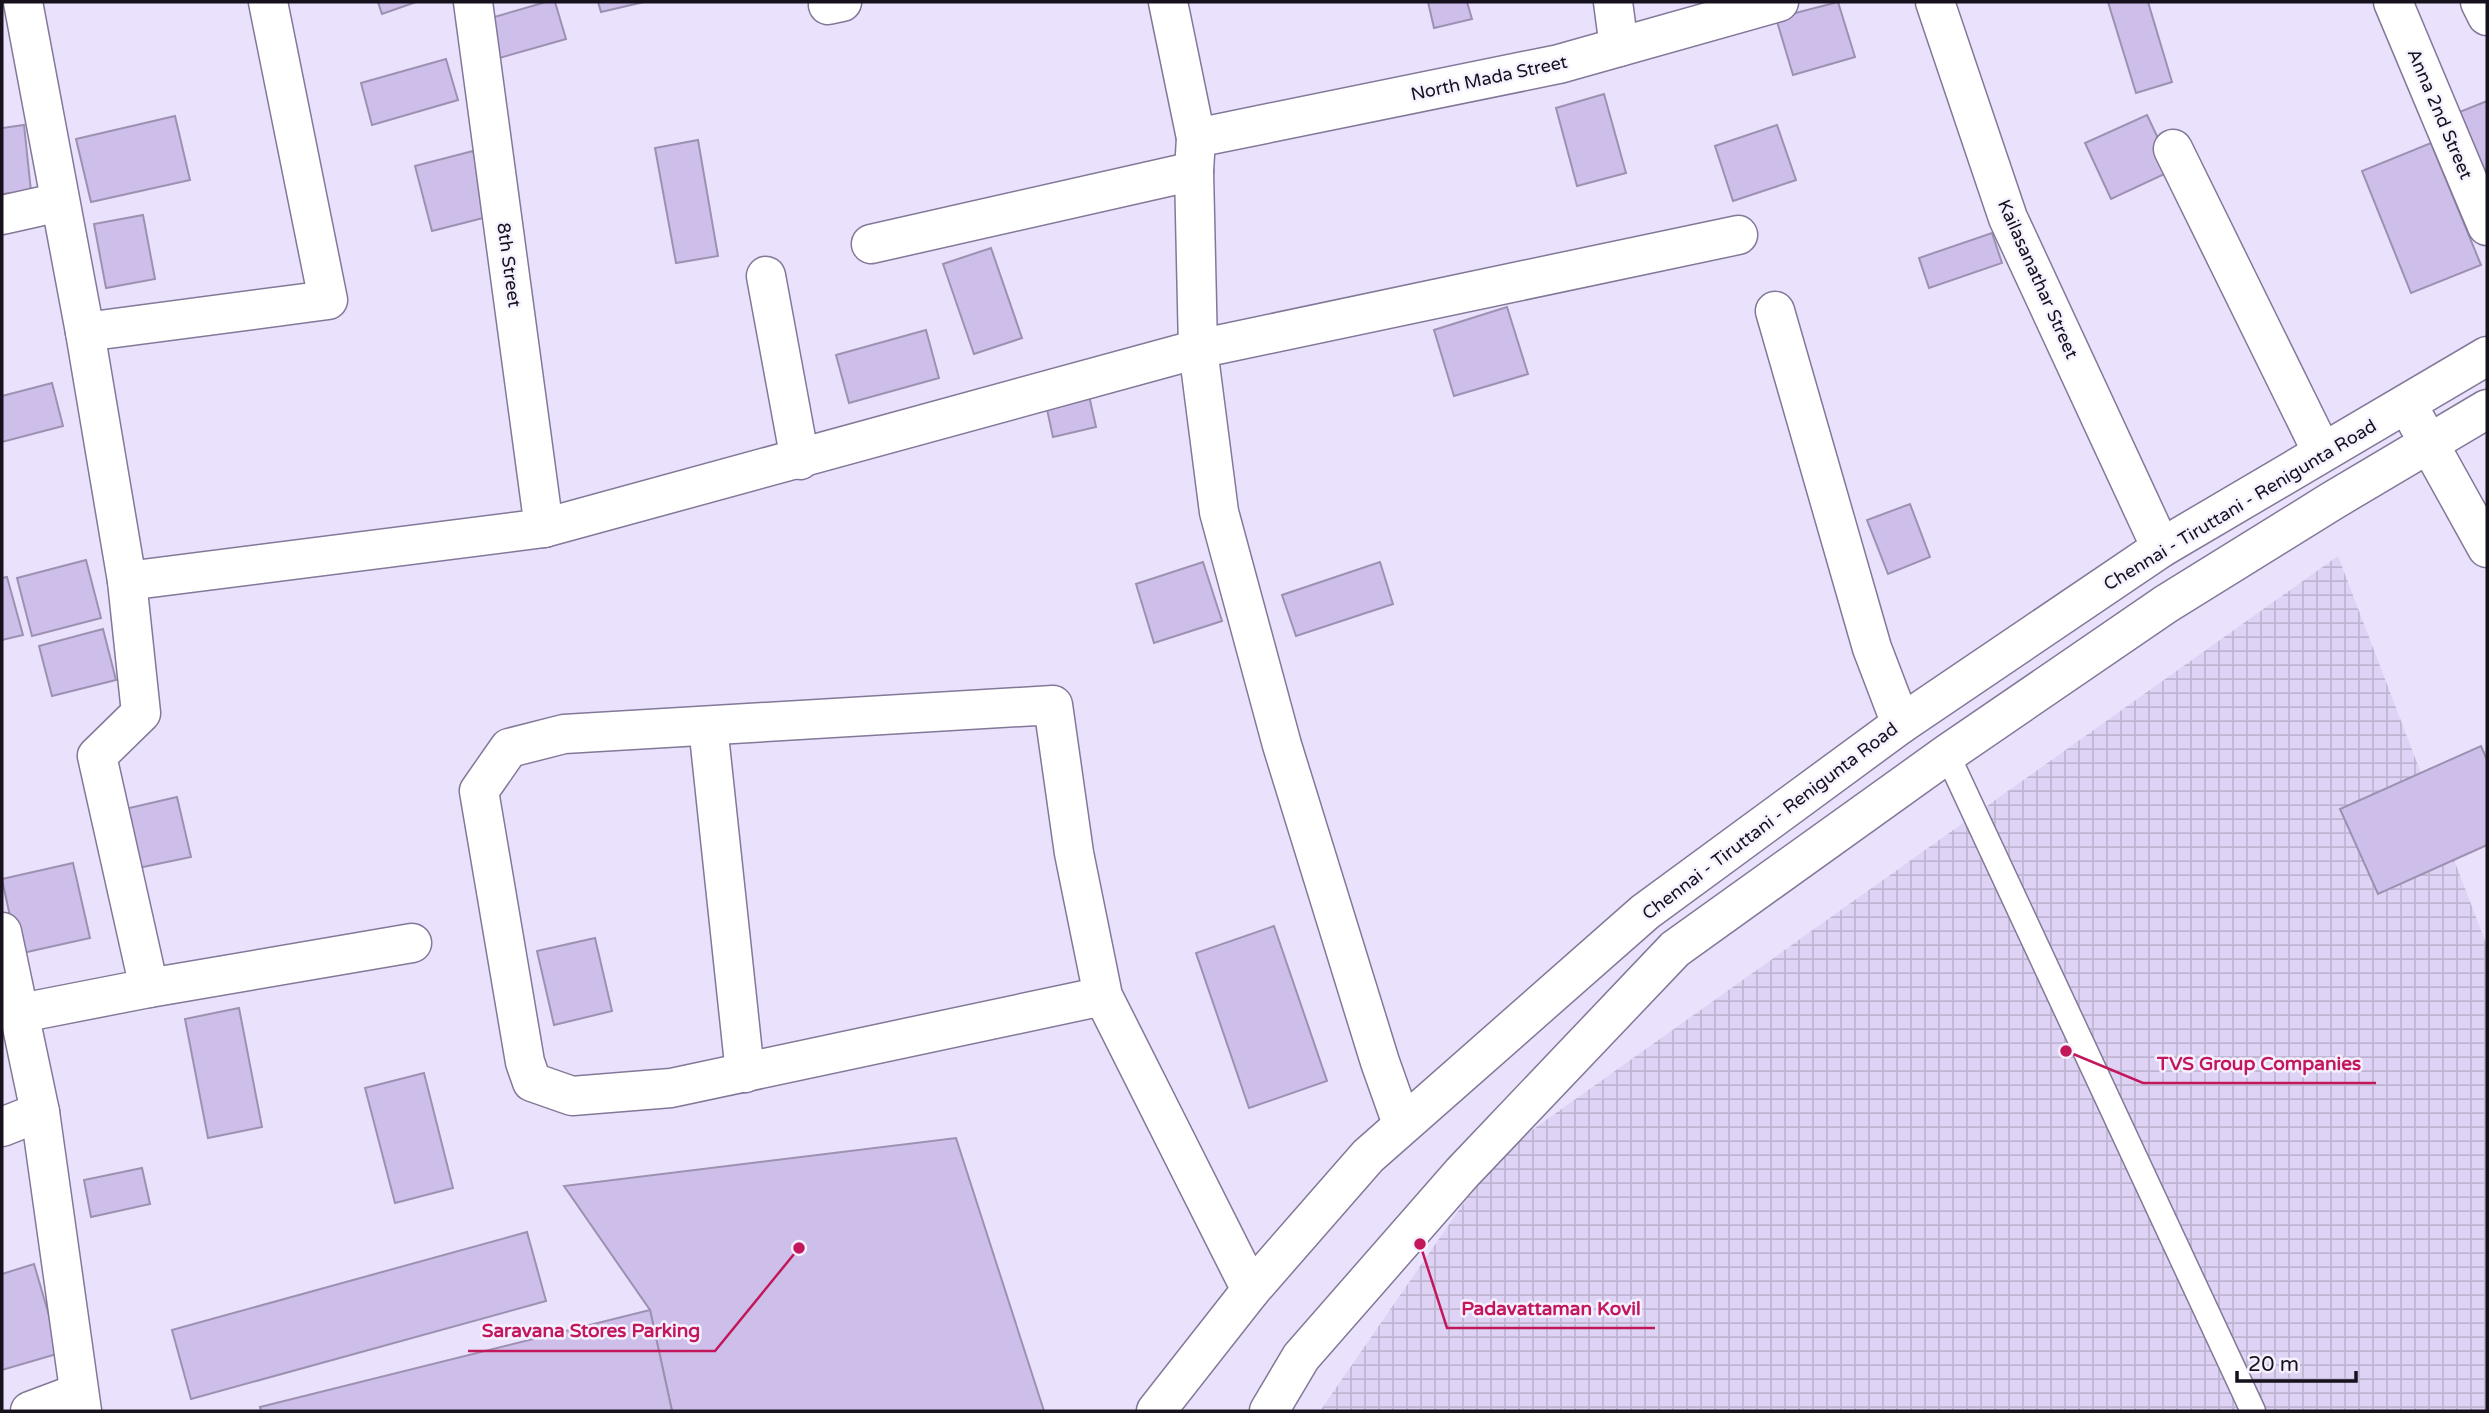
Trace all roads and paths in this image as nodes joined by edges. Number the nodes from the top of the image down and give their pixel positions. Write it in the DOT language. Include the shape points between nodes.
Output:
graph roads {
  1 [pos="23,2"];
  2 [pos="268,2"];
  3 [pos="473,2"];
  4 [pos="1168,2"];
  5 [pos="1613,2"];
  6 [pos="1779,2"];
  7 [pos="1935,2"];
  8 [pos="2393,2"];
  9 [pos="2480,2"];
  10 [pos="2487,16"];
  11 [pos="1619,47"];
  12 [pos="2173,149"];
  13 [pos="1195,155"];
  14 [pos="60,202"];
  15 [pos="2,215"];
  16 [pos="2487,226"];
  17 [pos="1738,235"];
  18 [pos="872,244"];
  19 [pos="766,276"];
  20 [pos="1775,311"];
  21 [pos="85,332"];
  22 [pos="1198,349"];
  23 [pos="2487,356"];
  24 [pos="2407,404"];
  25 [pos="2487,409"];
  26 [pos="2430,445"];
  27 [pos="2322,452"];
  28 [pos="800,460"];
  29 [pos="544,528"];
  30 [pos="2161,548"];
  31 [pos="2487,548"];
  32 [pos="127,580"];
  33 [pos="1901,724"];
  34 [pos="708,726"];
  35 [pos="1947,754"];
  36 [pos="2,932"];
  37 [pos="412,943"];
  38 [pos="149,988"];
  39 [pos="1103,996"];
  40 [pos="21,1013"];
  41 [pos="745,1073"];
  42 [pos="40,1112"];
  43 [pos="1402,1124"];
  44 [pos="2,1127"];
  45 [pos="1251,1290"];
  46 [pos="80,1402"];
  47 [pos="30,1411"];
  48 [pos="1156,1411"];
  49 [pos="1269,1411"];
  50 [pos="2253,1411"];
  1 -- 14 [label="street"];
  2 -- 21 [label="street" via="328,300"];
  3 -- 29 [label="street, 8th Street"];
  4 -- 13 [label="street"];
  5 -- 11 [label="street"];
  6 -- 11 [label="street, North Mada Street"];
  7 -- 30 [label="street, Kailasanathar Street" via="2008,218"];
  8 -- 16 [label="street, Anna 2nd Street"];
  9 -- 10 [label="street"];
  11 -- 13 [label="street, North Mada Street"];
  12 -- 27 [label="street"];
  13 -- 18 [label="street, North Mada Street"];
  13 -- 22 [label="street"];
  14 -- 15 [label="street"];
  14 -- 21 [label="street"];
  17 -- 22 [label="street"];
  19 -- 28 [label="street"];
  20 -- 33 [label="street" via="1872,648"];
  21 -- 32 [label="street"];
  22 -- 28 [label="street"];
  22 -- 43 [label="street" via="1219,512 1282,745"];
  23 -- 24 [label="street, Chennai - Tiruttani - Renigunta Road"];
  24 -- 26 [label="street"];
  24 -- 27 [label="street, Chennai - Tiruttani - Renigunta Road"];
  25 -- 26 [label="street"];
  26 -- 31 [label="street"];
  26 -- 35 [label="street" via="2166,604"];
  27 -- 30 [label="street, Chennai - Tiruttani - Renigunta Road"];
  28 -- 29 [label="street"];
  29 -- 32 [label="street"];
  30 -- 33 [label="street, Chennai - Tiruttani - Renigunta Road"];
  32 -- 38 [label="street" via="141,713 97,755"];
  33 -- 43 [label="street, Chennai - Tiruttani - Renigunta Road" via="1645,912"];
  34 -- 39 [label="street" via="1052,705 1074,853"];
  34 -- 41 [label="street"];
  34 -- 41 [label="street" via="564,734 509,748 479,791 524,1062 532,1082 572,1096 671,1088"];
  35 -- 49 [label="street" via="1675,949 1461,1173 1301,1357"];
  35 -- 50 [label="lane"];
  36 -- 40 [label="street"];
  37 -- 38 [label="street"];
  38 -- 40 [label="street"];
  39 -- 41 [label="street"];
  39 -- 45 [label="street"];
  40 -- 42 [label="street"];
  42 -- 44 [label="street"];
  42 -- 46 [label="street"];
  43 -- 45 [label="street, Chennai - Tiruttani - Renigunta Road" via="1368,1156"];
  45 -- 48 [label="street, Chennai - Tiruttani - Renigunta Road"];
  46 -- 47 [label="street"];
}
